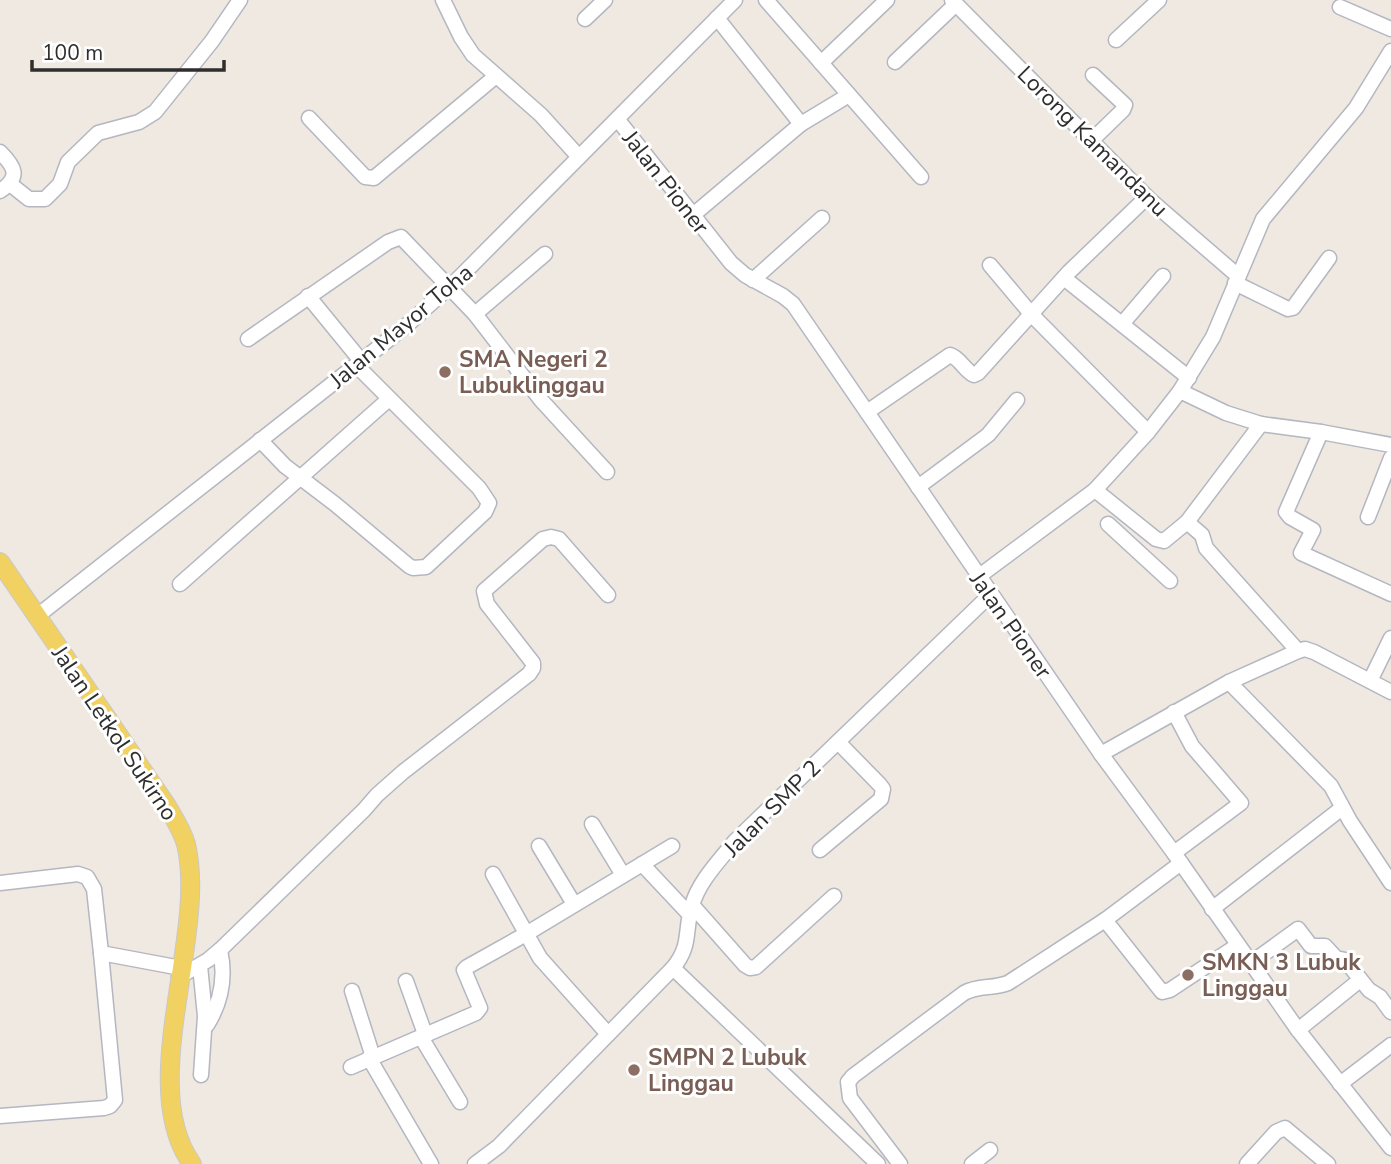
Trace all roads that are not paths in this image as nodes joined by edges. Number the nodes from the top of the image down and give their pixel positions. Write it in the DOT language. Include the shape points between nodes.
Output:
graph roads {
  1 [pos="240,0"];
  2 [pos="443,0"];
  3 [pos="605,0"];
  4 [pos="735,0"];
  5 [pos="766,0"];
  6 [pos="887,0"];
  7 [pos="1159,0"];
  8 [pos="954,2"];
  9 [pos="1340,7"];
  10 [pos="717,18"];
  11 [pos="585,19"];
  12 [pos="1391,29"];
  13 [pos="1116,40"];
  14 [pos="1391,51"];
  15 [pos="895,62"];
  16 [pos="821,63"];
  17 [pos="1093,75"];
  18 [pos="496,76"];
  19 [pos="849,95"];
  20 [pos="309,118"];
  21 [pos="618,120"];
  22 [pos="801,124"];
  23 [pos="1091,141"];
  24 [pos="0,152"];
  25 [pos="579,157"];
  26 [pos="921,177"];
  27 [pos="5,188"];
  28 [pos="1147,197"];
  29 [pos="693,215"];
  30 [pos="822,218"];
  31 [pos="545,254"];
  32 [pos="1328,258"];
  33 [pos="990,265"];
  34 [pos="1163,276"];
  35 [pos="1064,278"];
  36 [pos="753,280"];
  37 [pos="1236,280"];
  38 [pos="451,286"];
  39 [pos="308,296"];
  40 [pos="475,314"];
  41 [pos="1032,315"];
  42 [pos="1122,324"];
  43 [pos="248,339"];
  44 [pos="360,364"];
  45 [pos="1189,378"];
  46 [pos="1180,391"];
  47 [pos="389,399"];
  48 [pos="1017,400"];
  49 [pos="867,412"];
  50 [pos="1261,424"];
  51 [pos="1148,432"];
  52 [pos="1321,432"];
  53 [pos="260,440"];
  54 [pos="1391,445"];
  55 [pos="1391,458"];
  56 [pos="607,472"];
  57 [pos="301,479"];
  58 [pos="918,487"];
  59 [pos="1095,490"];
  60 [pos="1368,517"];
  61 [pos="1187,522"];
  62 [pos="1108,524"];
  63 [pos="1156,539"];
  64 [pos="1143,556"];
  65 [pos="0,562"];
  66 [pos="978,577"];
  67 [pos="1170,581"];
  68 [pos="180,584"];
  69 [pos="1391,594"];
  70 [pos="608,595"];
  71 [pos="990,595"];
  72 [pos="36,617"];
  73 [pos="1391,638"];
  74 [pos="1297,651"];
  75 [pos="1371,680"];
  76 [pos="1229,682"];
  77 [pos="1391,692"];
  78 [pos="1174,712"];
  79 [pos="838,742"];
  80 [pos="1101,754"];
  81 [pos="1342,808"];
  82 [pos="592,824"];
  83 [pos="539,846"];
  84 [pos="672,846"];
  85 [pos="820,850"];
  86 [pos="1177,858"];
  87 [pos="642,864"];
  88 [pos="493,874"];
  89 [pos="623,876"];
  90 [pos="0,883"];
  91 [pos="1391,883"];
  92 [pos="834,897"];
  93 [pos="574,904"];
  94 [pos="1212,909"];
  95 [pos="691,910"];
  96 [pos="1105,920"];
  97 [pos="526,934"];
  98 [pos="1238,944"];
  99 [pos="220,950"];
  100 [pos="100,953"];
  101 [pos="1251,962"];
  102 [pos="673,968"];
  103 [pos="187,970"];
  104 [pos="1360,980"];
  105 [pos="405,981"];
  106 [pos="352,991"];
  107 [pos="1391,1013"];
  108 [pos="205,1028"];
  109 [pos="1298,1030"];
  110 [pos="608,1034"];
  111 [pos="423,1035"];
  112 [pos="1391,1045"];
  113 [pos="371,1058"];
  114 [pos="351,1067"];
  115 [pos="201,1075"];
  116 [pos="1340,1084"];
  117 [pos="460,1102"];
  118 [pos="0,1116"];
  119 [pos="1391,1148"];
  120 [pos="990,1150"];
  121 [pos="192,1164"];
  122 [pos="431,1164"];
  123 [pos="475,1164"];
  124 [pos="878,1164"];
  125 [pos="900,1164"];
  126 [pos="972,1164"];
  127 [pos="1247,1164"];
  128 [pos="1328,1164"];
  1 -- 27 [label="street" via="155,112 139,122 98,133 68,162 60,184 45,199 29,199"];
  2 -- 18 [label="street" via="473,55"];
  3 -- 11 [label="street"];
  4 -- 10 [label="street, Jalan Mayor Toha"];
  5 -- 16 [label="street"];
  6 -- 16 [label="street"];
  7 -- 13 [label="street"];
  8 -- 15 [label="street"];
  8 -- 23 [label="street, Lorong Kamandanu"];
  9 -- 12 [label="street"];
  10 -- 21 [label="street, Jalan Mayor Toha"];
  10 -- 22 [label="street"];
  14 -- 37 [label="street" via="1356,108 1263,219"];
  16 -- 19 [label="street"];
  17 -- 23 [label="street" via="1125,105"];
  18 -- 20 [label="street" via="374,178 365,177"];
  18 -- 25 [label="street" via="541,115"];
  19 -- 22 [label="street"];
  19 -- 26 [label="street"];
  21 -- 25 [label="street, Jalan Mayor Toha"];
  21 -- 29 [label="street, Jalan Pioner"];
  22 -- 29 [label="street"];
  23 -- 28 [label="street, Lorong Kamandanu"];
  24 -- 27 [label="street" via="12,164 14,176"];
  25 -- 38 [label="street, Jalan Mayor Toha"];
  28 -- 35 [label="street"];
  28 -- 37 [label="street, Lorong Kamandanu"];
  29 -- 36 [label="street, Jalan Pioner" via="731,263"];
  30 -- 36 [label="street"];
  31 -- 40 [label="street"];
  32 -- 37 [label="street, Lorong Kamandanu" via="1288,309"];
  33 -- 41 [label="street"];
  34 -- 42 [label="street"];
  35 -- 41 [label="street"];
  35 -- 42 [label="street"];
  36 -- 49 [label="street, Jalan Pioner" via="793,304"];
  37 -- 45 [label="street" via="1213,337"];
  38 -- 39 [label="street" via="405,239 397,237"];
  38 -- 40 [label="street"];
  38 -- 44 [label="street, Jalan Mayor Toha"];
  39 -- 43 [label="street"];
  39 -- 44 [label="street"];
  40 -- 56 [label="street" via="534,392"];
  41 -- 49 [label="street" via="978,373 970,373 950,355"];
  41 -- 51 [label="street"];
  42 -- 45 [label="street"];
  44 -- 47 [label="street"];
  44 -- 53 [label="street, Jalan Mayor Toha"];
  45 -- 46 [label="street"];
  46 -- 50 [label="street"];
  46 -- 51 [label="street"];
  47 -- 57 [label="street"];
  47 -- 57 [label="street" via="489,503 426,567 409,566"];
  48 -- 58 [label="street" via="988,435"];
  49 -- 58 [label="street, Jalan Pioner"];
  50 -- 52 [label="street"];
  50 -- 61 [label="street"];
  51 -- 59 [label="street"];
  52 -- 54 [label="street"];
  52 -- 69 [label="street" via="1286,512 1313,530 1301,553"];
  53 -- 57 [label="street"];
  53 -- 72 [label="street, Jalan Mayor Toha"];
  55 -- 60 [label="street"];
  57 -- 68 [label="street"];
  58 -- 66 [label="street, Jalan Pioner"];
  59 -- 63 [label="street"];
  59 -- 66 [label="street"];
  61 -- 63 [label="street" via="1164,541"];
  61 -- 74 [label="street"];
  62 -- 64 [label="street"];
  63 -- 64 [label="street"];
  64 -- 67 [label="street"];
  65 -- 72 [label="main road, Jalan Letkol Sukirno"];
  66 -- 71 [label="street, Jalan Pioner"];
  70 -- 99 [label="street" via="559,539 551,537 543,539 484,592 487,604 533,663 529,674 386,788"];
  71 -- 79 [label="street, Jalan SMP 2"];
  71 -- 80 [label="street, Jalan Pioner"];
  72 -- 103 [label="main road, Jalan Letkol Sukirno" via="181,831 189,885"];
  73 -- 75 [label="street"];
  74 -- 75 [label="street" via="1314,652"];
  74 -- 76 [label="street"];
  75 -- 77 [label="street"];
  76 -- 78 [label="street"];
  76 -- 81 [label="street" via="1331,786"];
  78 -- 80 [label="street"];
  78 -- 86 [label="street" via="1192,746 1241,803"];
  79 -- 85 [label="street" via="880,785 883,794"];
  79 -- 95 [label="street, Jalan SMP 2" via="735,841 701,886"];
  80 -- 86 [label="street, Jalan Pioner"];
  81 -- 91 [label="street"];
  81 -- 94 [label="street"];
  82 -- 89 [label="street"];
  83 -- 93 [label="street"];
  84 -- 87 [label="street"];
  86 -- 94 [label="street, Jalan Pioner"];
  86 -- 96 [label="street"];
  87 -- 89 [label="street"];
  87 -- 95 [label="street"];
  88 -- 97 [label="street"];
  89 -- 93 [label="street"];
  90 -- 100 [label="street" via="78,874 87,877 94,889"];
  92 -- 95 [label="street" via="750,968"];
  93 -- 97 [label="street"];
  94 -- 98 [label="street, Jalan Pioner"];
  95 -- 102 [label="street, Jalan SMP 2" via="685,950"];
  96 -- 98 [label="street" via="1162,992"];
  96 -- 125 [label="street" via="1008,984 964,993 853,1076 848,1082 850,1098"];
  97 -- 110 [label="street" via="554,974"];
  97 -- 111 [label="street" via="464,970 480,1008 476,1013"];
  98 -- 101 [label="street, Jalan Pioner"];
  99 -- 103 [label="street"];
  99 -- 108 [label="street" via="225,975 222,991"];
  100 -- 103 [label="street"];
  100 -- 118 [label="street" via="115,1100 104,1108"];
  101 -- 104 [label="street" via="1298,929 1312,947 1325,946 1336,958 1345,960"];
  101 -- 109 [label="street, Jalan Pioner"];
  102 -- 110 [label="street, Jalan SMP 2"];
  102 -- 124 [label="street"];
  103 -- 108 [label="street"];
  103 -- 121 [label="main road, Jalan Letkol Sukirno" via="174,1029 172,1102 180,1143"];
  104 -- 107 [label="street"];
  104 -- 109 [label="street"];
  105 -- 111 [label="street"];
  106 -- 113 [label="street"];
  108 -- 115 [label="street"];
  109 -- 116 [label="street, Jalan Pioner"];
  110 -- 123 [label="street, Jalan SMP 2" via="499,1146"];
  111 -- 113 [label="street"];
  111 -- 117 [label="street"];
  112 -- 116 [label="street"];
  113 -- 114 [label="street"];
  113 -- 122 [label="street"];
  116 -- 119 [label="street, Jalan Pioner"];
  120 -- 126 [label="street"];
  127 -- 128 [label="street" via="1276,1132 1285,1129"];
}
